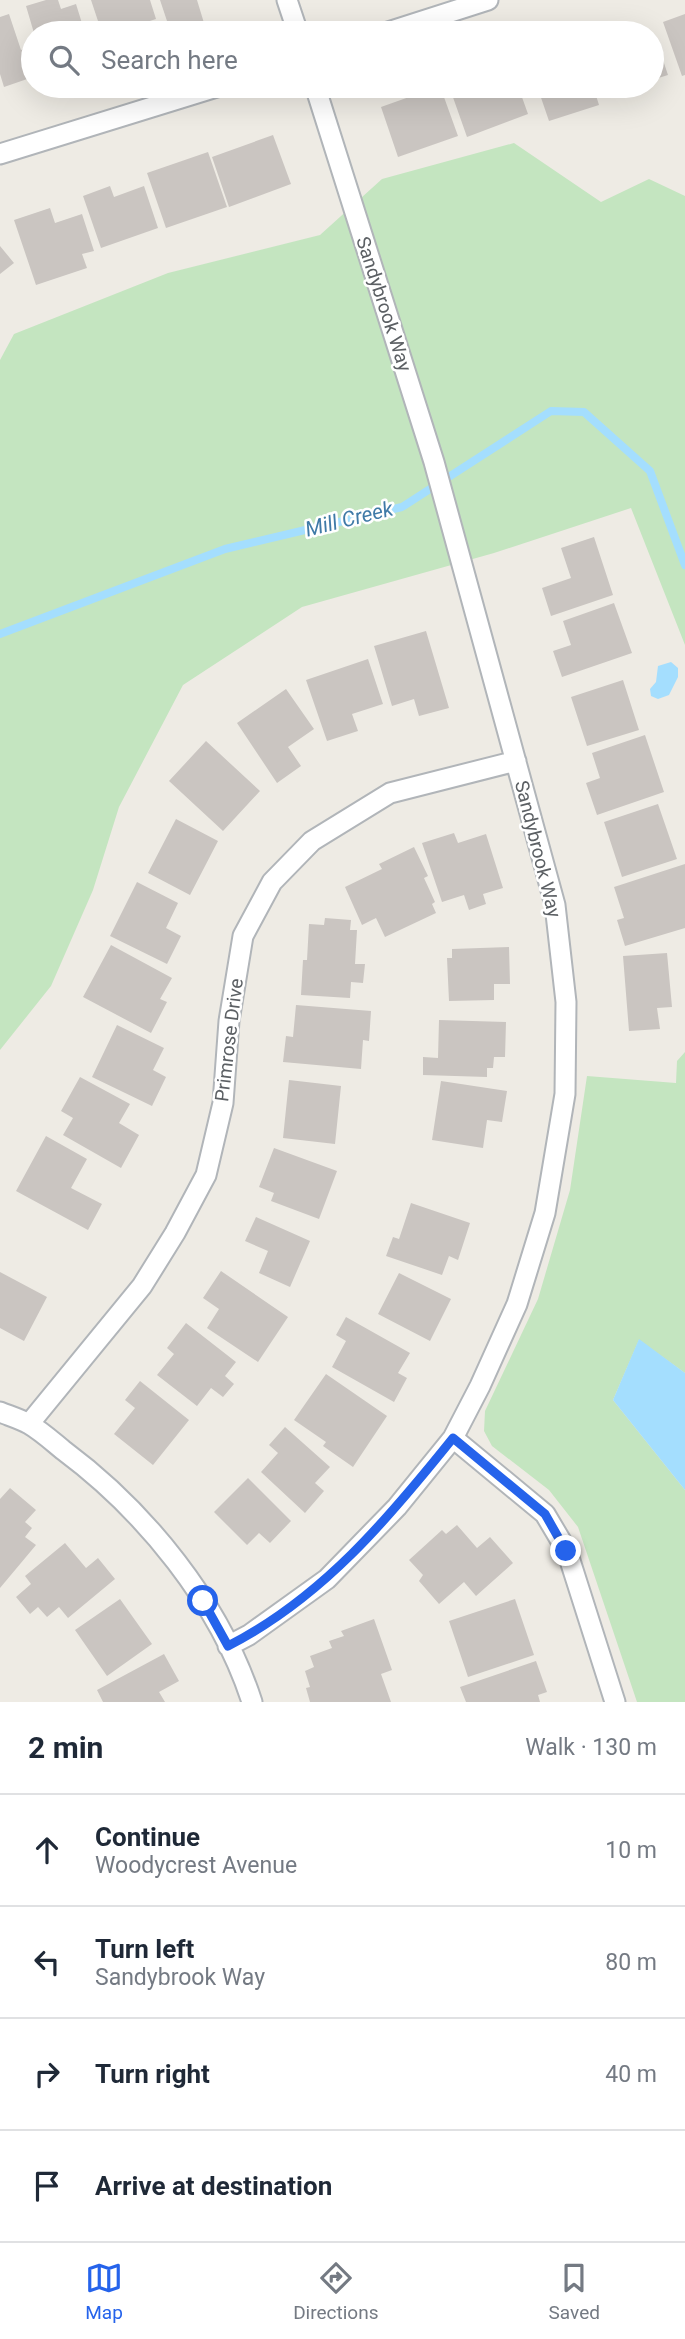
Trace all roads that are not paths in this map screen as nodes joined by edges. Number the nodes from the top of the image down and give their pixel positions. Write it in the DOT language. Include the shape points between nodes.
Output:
graph roads {
  1 [pos="287,0"];
  2 [pos="488,0"];
  3 [pos="294,21"];
  4 [pos="422,21"];
  5 [pos="180,98"];
  6 [pos="319,98"];
  7 [pos="0,154"];
  8 [pos="516,761"];
  9 [pos="0,1412"];
  10 [pos="29,1424"];
  11 [pos="453,1438"];
  12 [pos="228,1646"];
  13 [pos="252,1702"];
  14 [pos="615,1702"];
  1 -- 3 [label="street"];
  2 -- 4 [label="street"];
  5 -- 7 [label="street"];
  6 -- 8 [label="street, Sandybrook Way" via="434,462"];
  8 -- 10 [label="street, Primrose Drive" via="390,793 312,841 272,882 243,936 229,1021 223,1103 206,1175 142,1286"];
  8 -- 11 [label="street, Sandybrook Way" via="555,905 566,1002 565,1094 545,1213 517,1304"];
  9 -- 10 [label="street"];
  10 -- 12 [label="street" via="95,1474 154,1532 203,1601"];
  11 -- 12 [label="street, Sandybrook Way" via="397,1507 327,1579"];
  11 -- 14 [label="street" via="545,1514 566,1551"];
  12 -- 13 [label="street"];
}
